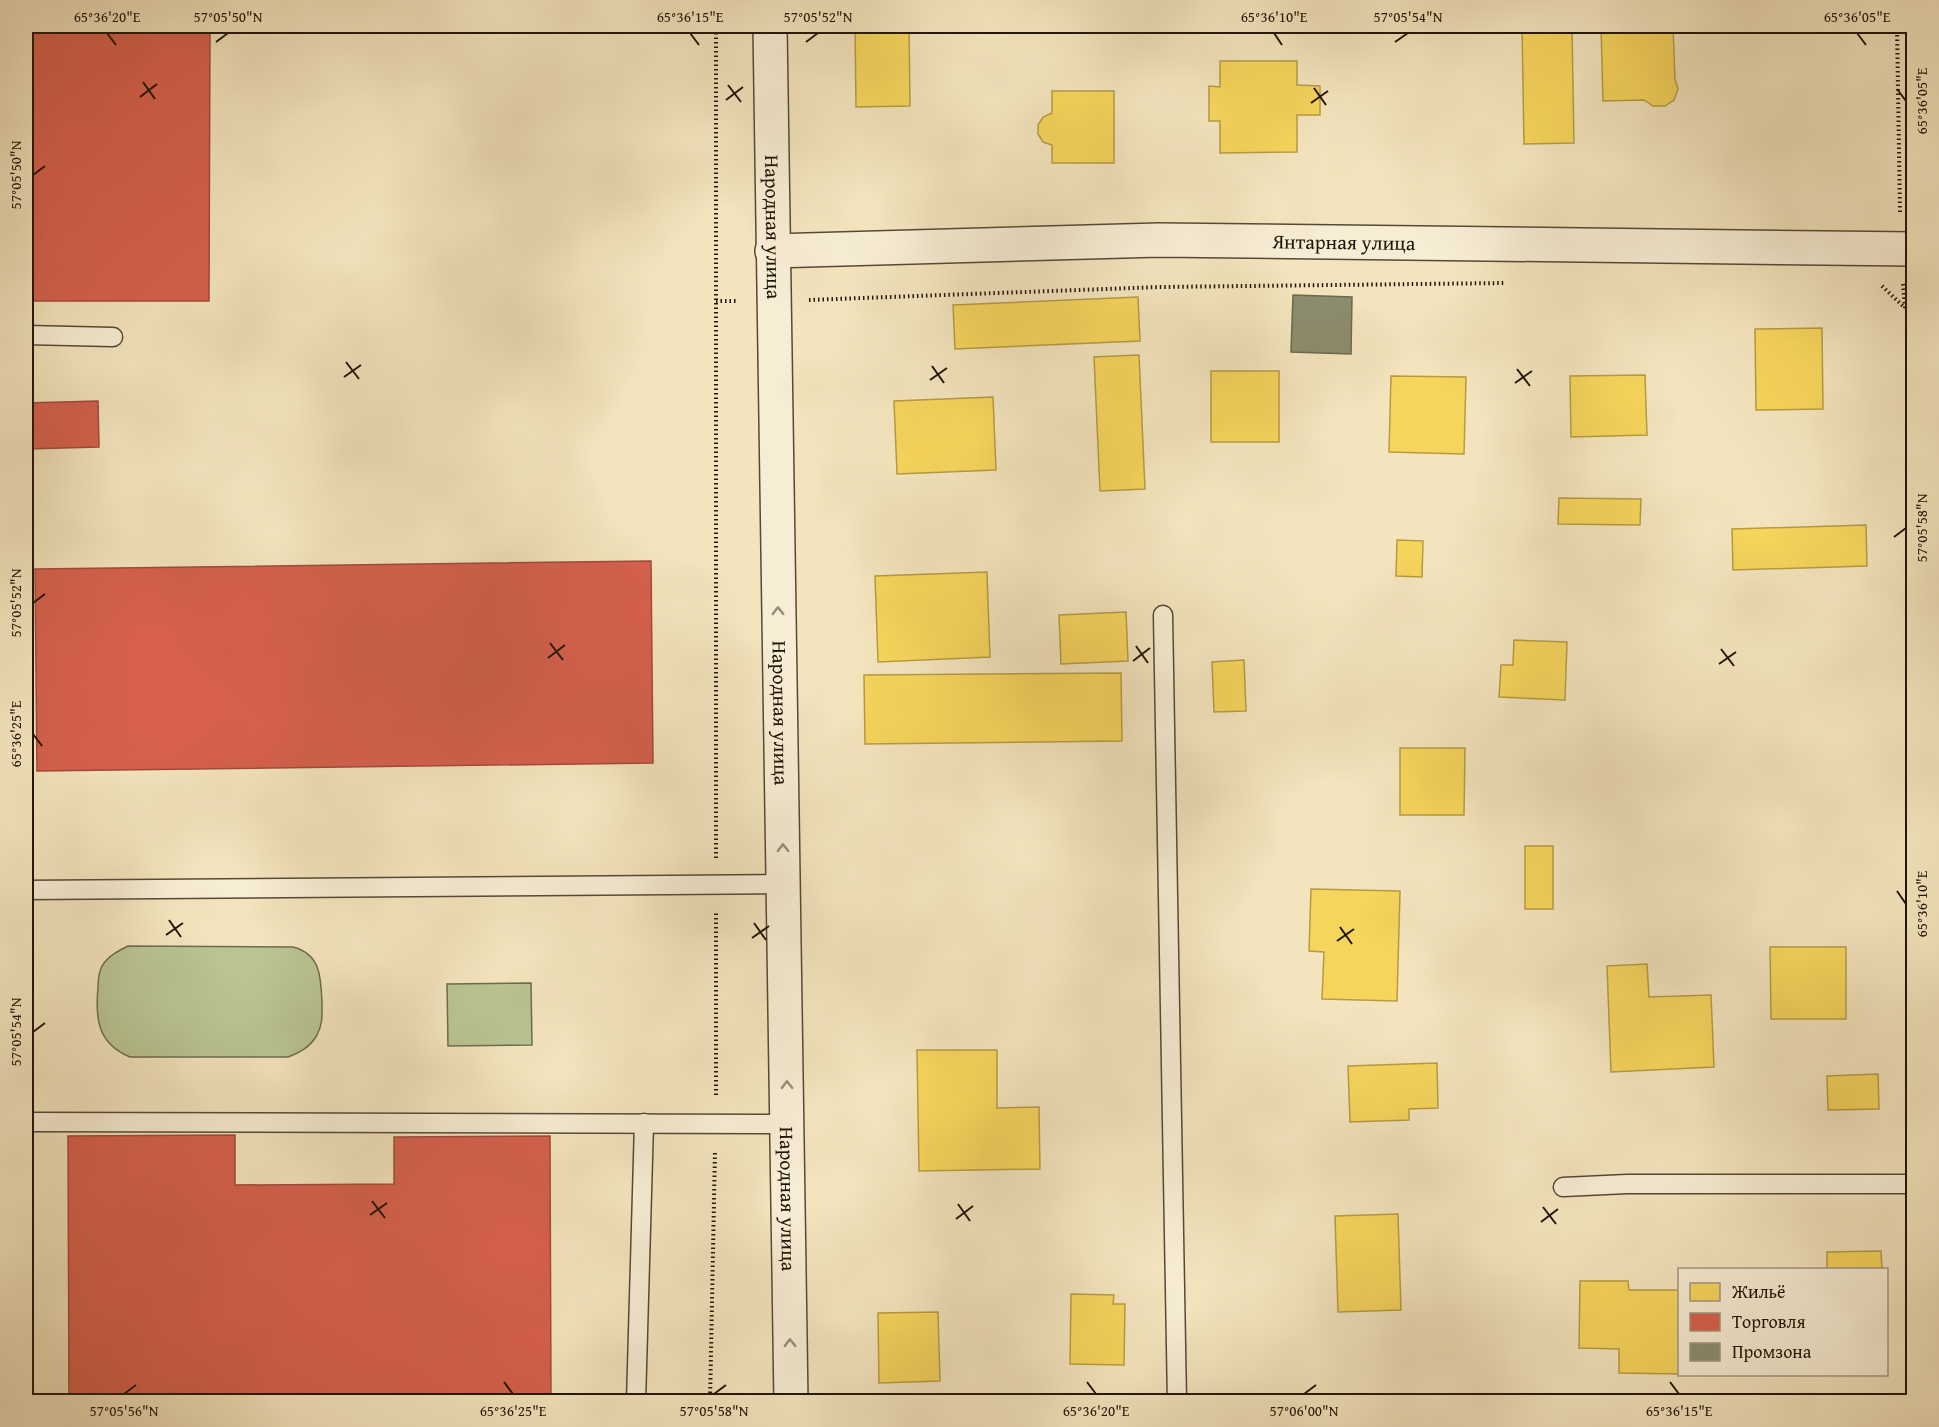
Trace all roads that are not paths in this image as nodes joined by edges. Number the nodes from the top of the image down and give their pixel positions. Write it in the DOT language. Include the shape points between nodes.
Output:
graph roads {
  1 [pos="770,26"];
  2 [pos="1907,248"];
  3 [pos="772,251"];
  4 [pos="26,335"];
  5 [pos="113,338"];
  6 [pos="1163,615"];
  7 [pos="783,884"];
  8 [pos="26,890"];
  9 [pos="26,1122"];
  10 [pos="644,1123"];
  11 [pos="788,1124"];
  12 [pos="1914,1184"];
  13 [pos="1563,1187"];
  14 [pos="636,1401"];
  15 [pos="791,1401"];
  16 [pos="1177,1401"];
  1 -- 3 [label="street, Народная улица"];
  2 -- 3 [label="street, Янтарная улица" via="1159,240"];
  7 -- 3 [label="street, Народная улица, one-way"];
  4 -- 5 [label="lane"];
  6 -- 16 [label="lane"];
  7 -- 8 [label="lane"];
  11 -- 7 [label="street, Народная улица, one-way"];
  9 -- 10 [label="lane"];
  10 -- 11 [label="lane"];
  10 -- 14 [label="lane"];
  15 -- 11 [label="street, Народная улица, one-way"];
  12 -- 13 [label="lane"];
}
